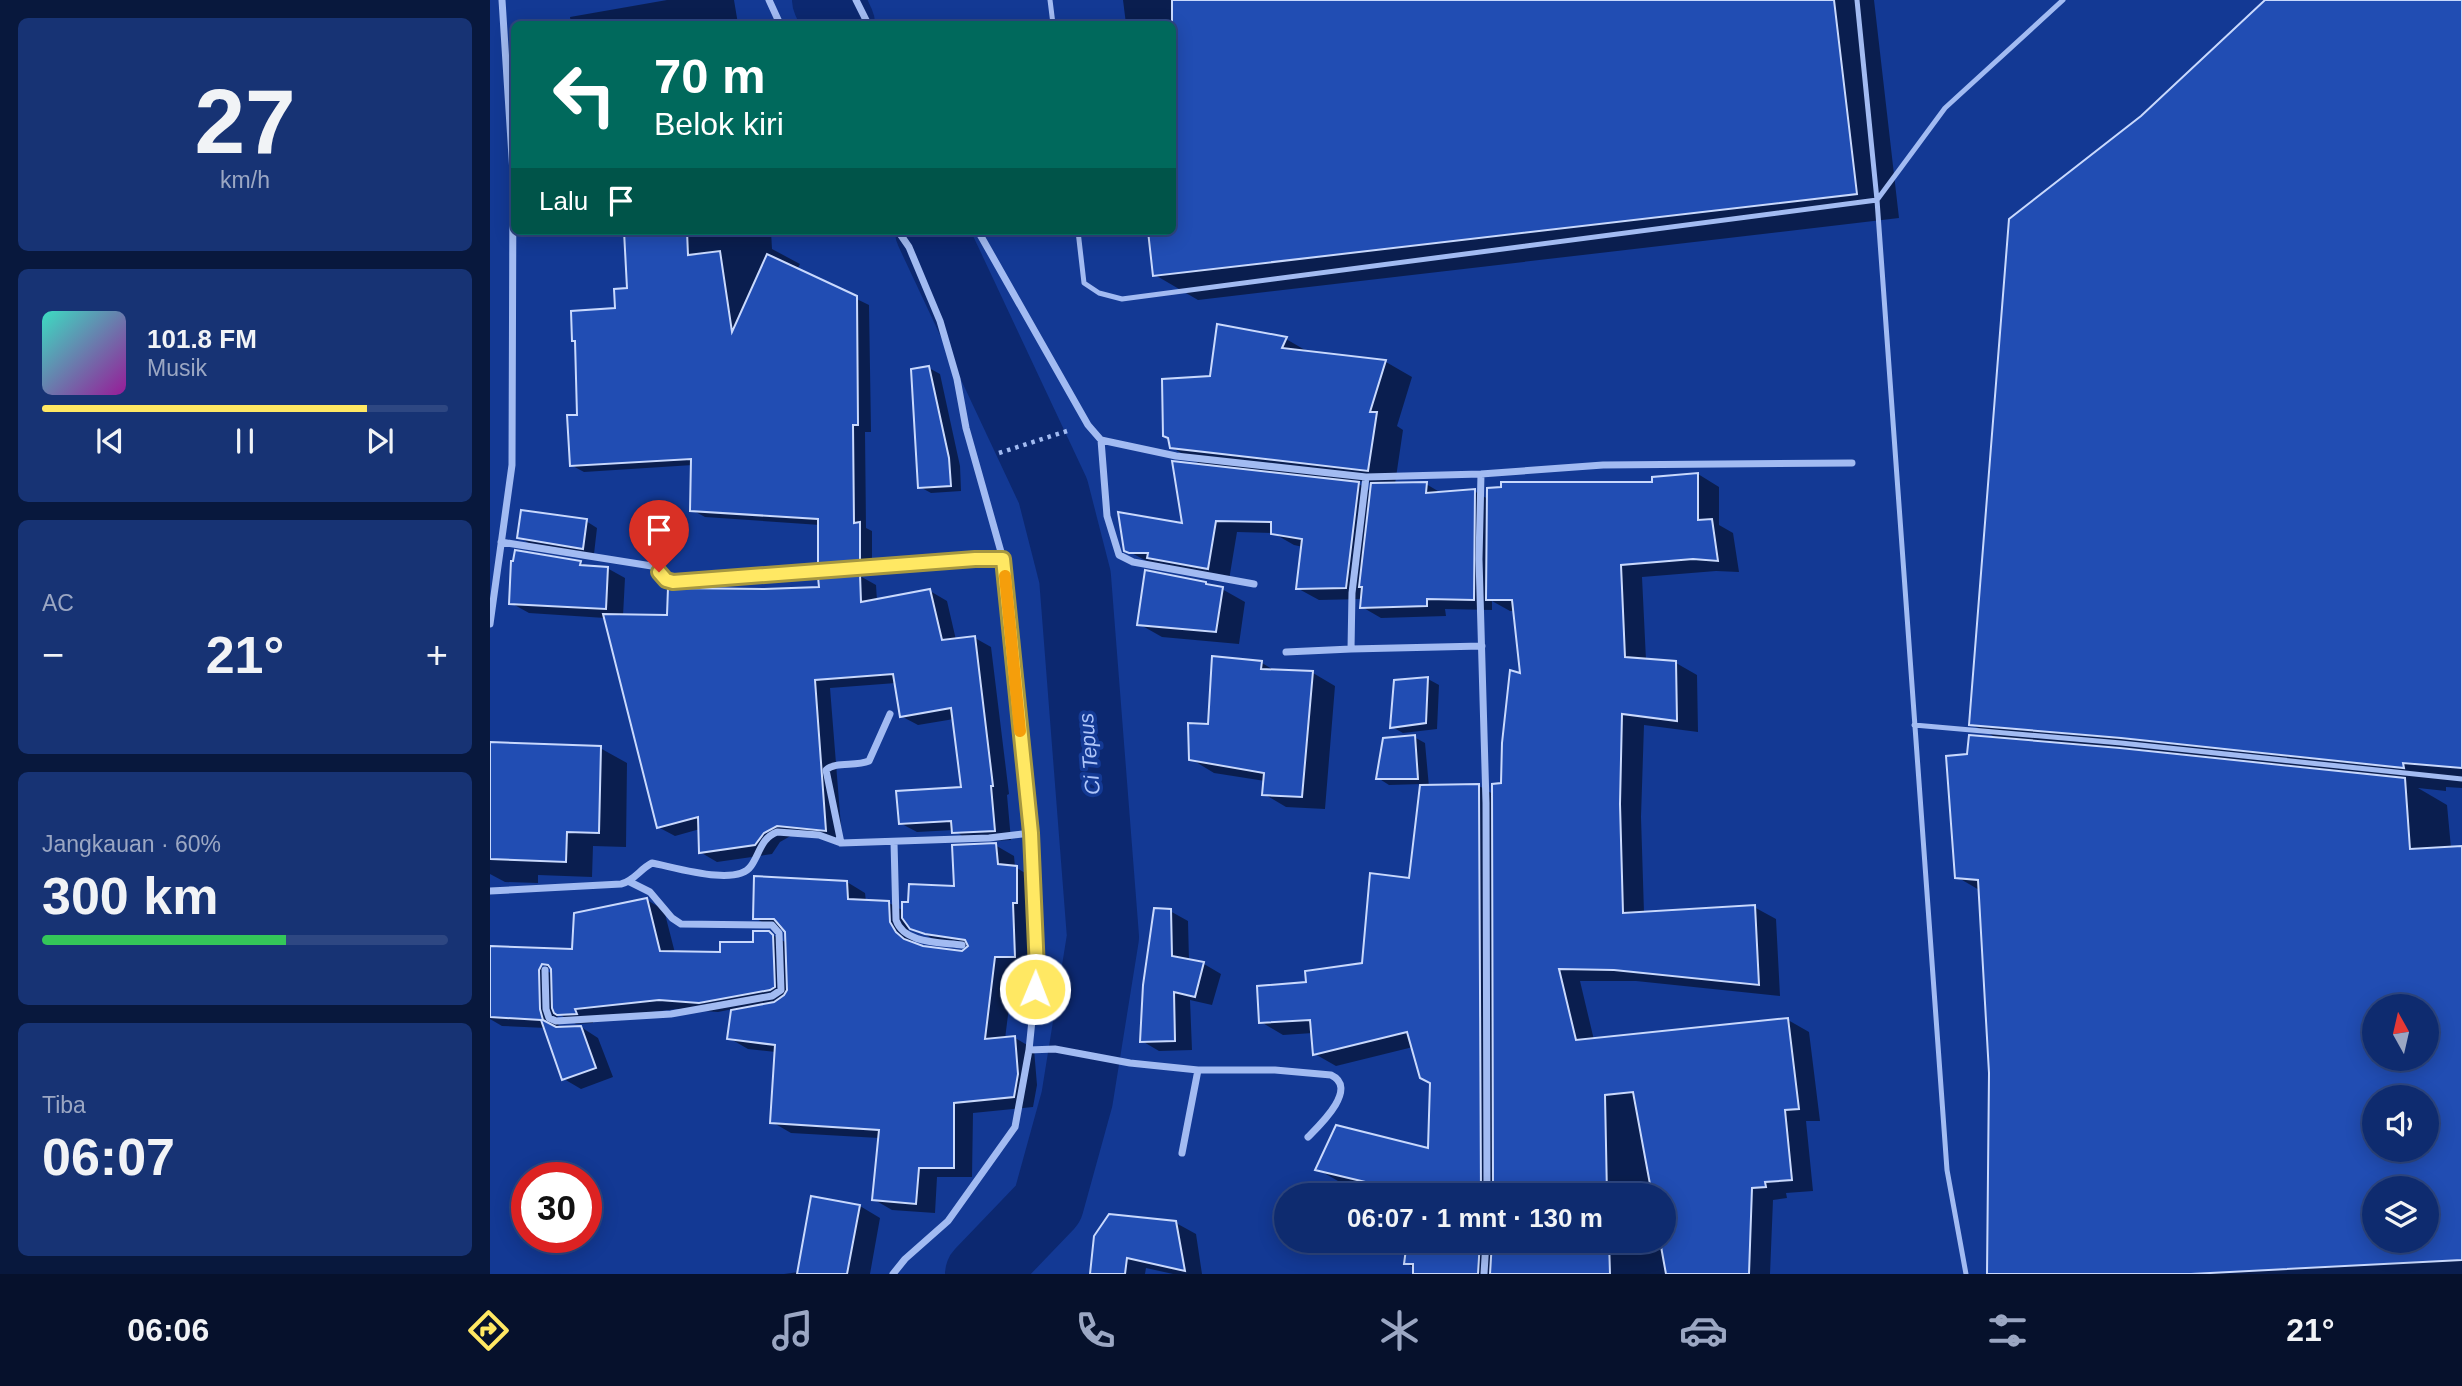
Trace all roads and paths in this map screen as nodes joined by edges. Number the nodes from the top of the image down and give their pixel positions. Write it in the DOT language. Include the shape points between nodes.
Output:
graph roads {
  1 [pos="502,0"];
  2 [pos="769,0"];
  3 [pos="856,0"];
  4 [pos="1050,0"];
  5 [pos="1857,0"];
  6 [pos="2063,0"];
  7 [pos="779,21"];
  8 [pos="866,21"];
  9 [pos="1053,21"];
  10 [pos="511,153"];
  11 [pos="1877,200"];
  12 [pos="513,235"];
  13 [pos="901,235"];
  14 [pos="980,235"];
  15 [pos="1078,235"];
  16 [pos="1068,431"];
  17 [pos="1101,440"];
  18 [pos="1008,450"];
  19 [pos="1852,463"];
  20 [pos="1481,474"];
  21 [pos="1366,477"];
  22 [pos="501,541"];
  23 [pos="1003,559"];
  24 [pos="1254,584"];
  25 [pos="490,624"];
  26 [pos="1482,646"];
  27 [pos="1351,649"];
  28 [pos="1286,652"];
  29 [pos="890,714"];
  30 [pos="1914,724"];
  31 [pos="2462,779"];
  32 [pos="1031,833"];
  33 [pos="894,842"];
  34 [pos="841,843"];
  35 [pos="630,881"];
  36 [pos="490,891"];
  37 [pos="962,945"];
  38 [pos="545,970"];
  39 [pos="1028,1050"];
  40 [pos="1198,1070"];
  41 [pos="1308,1137"];
  42 [pos="1182,1153"];
  43 [pos="1487,1183"];
  44 [pos="1485,1253"];
  45 [pos="893,1274"];
  46 [pos="1484,1274"];
  47 [pos="1966,1274"];
  1 -- 10 [label="street"];
  2 -- 7 [label="street"];
  3 -- 8 [label="street"];
  4 -- 9 [label="lane"];
  5 -- 11 [label="lane"];
  6 -- 11 [label="lane" via="1945,108"];
  11 -- 15 [label="lane" via="1122,299 1084,283"];
  11 -- 30 [label="lane"];
  12 -- 22 [label="street" via="512,465"];
  13 -- 23 [label="street" via="940,321"];
  14 -- 17 [label="street" via="1088,425"];
  16 -- 18 [label="path"];
  17 -- 21 [label="street" via="1176,456"];
  17 -- 24 [label="street" via="1107,516 1119,555 1133,562"];
  19 -- 20 [label="street" via="1604,465"];
  20 -- 21 [label="street"];
  20 -- 26 [label="street"];
  21 -- 27 [label="street" via="1352,593"];
  22 -- 23 [label="street" via="658,568 663,578 673,582"];
  22 -- 25 [label="street"];
  23 -- 32 [label="street"];
  26 -- 27 [label="street"];
  26 -- 43 [label="street"];
  27 -- 28 [label="street"];
  29 -- 34 [label="street" via="869,761 826,770"];
  30 -- 31 [label="lane"];
  30 -- 47 [label="lane" via="1947,1170"];
  32 -- 33 [label="street"];
  32 -- 39 [label="street" via="1037,970"];
  33 -- 34 [label="street"];
  33 -- 37 [label="street" via="899,928 911,937"];
  34 -- 35 [label="street" via="819,835 776,832 763,842 750,868 739,875 719,876 652,863"];
  35 -- 36 [label="street"];
  35 -- 38 [label="street" via="650,891 681,924 772,925 779,933 781,990 772,996 671,1014 556,1021 545,1009"];
  39 -- 40 [label="street" via="1055,1049"];
  39 -- 45 [label="street" via="1015,1127 948,1221"];
  40 -- 41 [label="street" via="1275,1070 1338,1078 1341,1092 1336,1102"];
  40 -- 42 [label="street"];
  44 -- 46 [label="street"];
}
